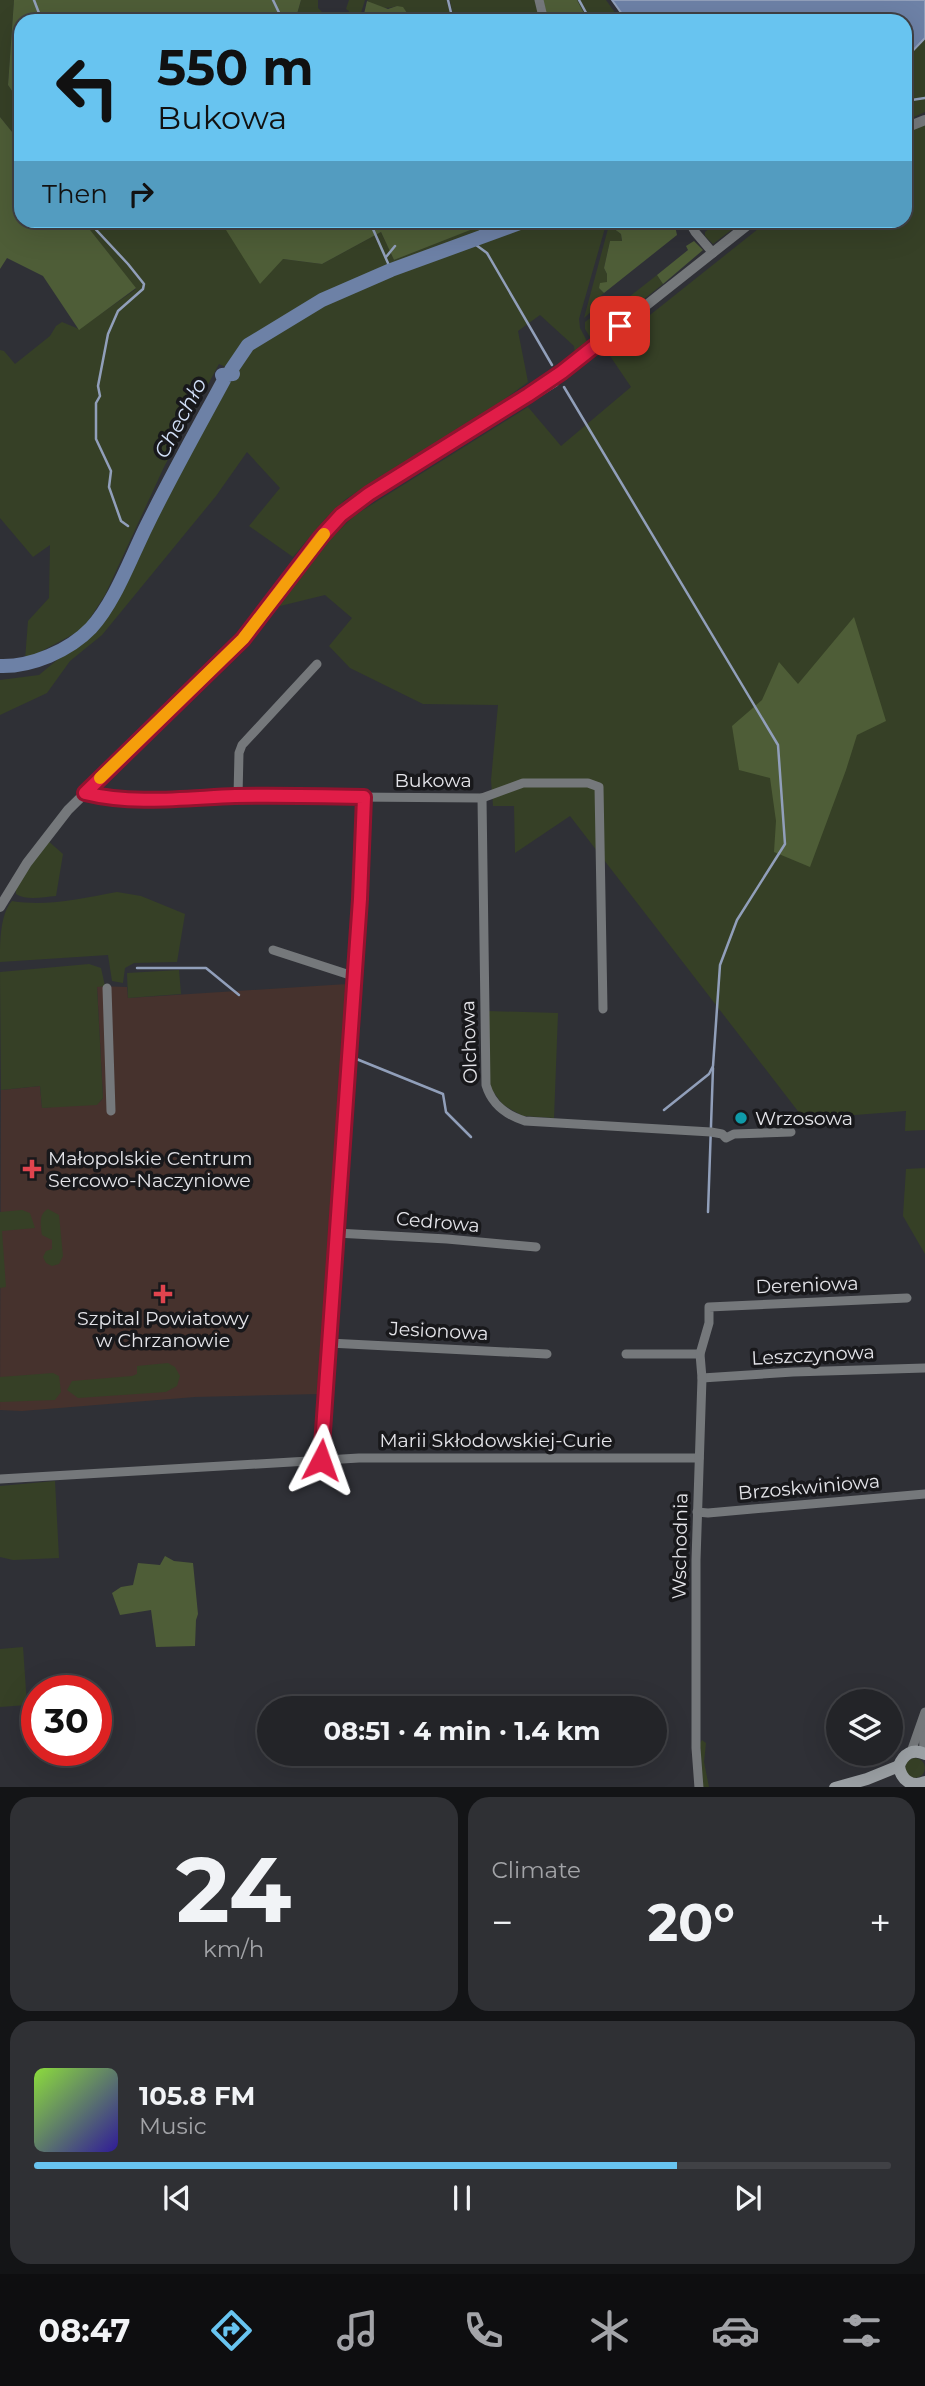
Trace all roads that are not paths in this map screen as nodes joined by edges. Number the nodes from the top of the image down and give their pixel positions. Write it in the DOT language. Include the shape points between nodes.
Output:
graph roads {
  1 [pos="693,228"];
  2 [pos="744,228"];
  3 [pos="713,253"];
  4 [pos="317,664"];
  5 [pos="85,793"];
  6 [pos="238,796"];
  7 [pos="364,797"];
  8 [pos="482,797"];
  9 [pos="0,907"];
  10 [pos="273,950"];
  11 [pos="353,976"];
  12 [pos="107,988"];
  13 [pos="603,1009"];
  14 [pos="111,1111"];
  15 [pos="791,1132"];
  16 [pos="336,1233"];
  17 [pos="536,1247"];
  18 [pos="906,1298"];
  19 [pos="709,1307"];
  20 [pos="329,1343"];
  21 [pos="547,1354"];
  22 [pos="626,1354"];
  23 [pos="700,1354"];
  24 [pos="925,1368"];
  25 [pos="702,1378"];
  26 [pos="699,1458"];
  27 [pos="321,1460"];
  28 [pos="0,1479"];
  29 [pos="925,1494"];
  30 [pos="697,1512"];
  31 [pos="924,1716"];
  32 [pos="920,1753"];
  33 [pos="911,1780"];
  34 [pos="699,1787"];
  35 [pos="835,1787"];
  1 -- 3 [label="street"];
  2 -- 3 [label="street"];
  3 -- 5 [label="street" via="562,372 341,515 243,639"];
  4 -- 6 [label="street" via="242,746"];
  5 -- 6 [label="street, Bukowa" via="153,800"];
  5 -- 9 [label="street" via="44,838"];
  6 -- 7 [label="street, Bukowa"];
  7 -- 8 [label="street, Bukowa"];
  7 -- 11 [label="street"];
  8 -- 13 [label="street, Bukowa" via="523,783 599,787"];
  8 -- 15 [label="street, Olchowa" via="486,1085 493,1101 525,1121 711,1132 726,1138"];
  10 -- 11 [label="street"];
  11 -- 16 [label="street"];
  12 -- 14 [label="street"];
  16 -- 17 [label="street, Cedrowa"];
  16 -- 20 [label="street"];
  18 -- 19 [label="street, Dereniowa"];
  19 -- 23 [label="street, Wschodnia"];
  20 -- 21 [label="street, Jesionowa"];
  20 -- 27 [label="street"];
  22 -- 23 [label="street"];
  23 -- 25 [label="street, Wschodnia"];
  24 -- 25 [label="street, Leszczynowa"];
  25 -- 26 [label="street, Wschodnia"];
  26 -- 27 [label="street, Marii Skłodowskiej-Curie"];
  26 -- 30 [label="street, Wschodnia"];
  27 -- 28 [label="street, Marii Skłodowskiej-Curie"];
  29 -- 30 [label="street, Brzoskwiniowa"];
  30 -- 34 [label="street, Wschodnia"];
  31 -- 32 [label="street"];
  32 -- 33 [label="main road" via="903,1758"];
  33 -- 35 [label="main road" via="867,1780"];
}
